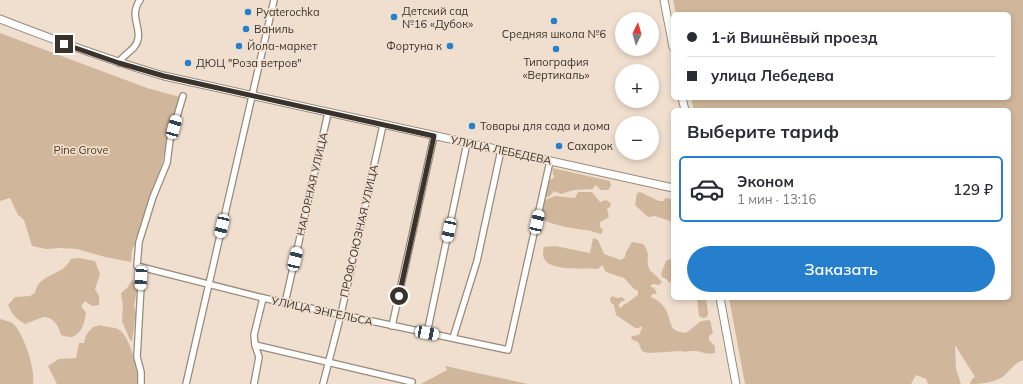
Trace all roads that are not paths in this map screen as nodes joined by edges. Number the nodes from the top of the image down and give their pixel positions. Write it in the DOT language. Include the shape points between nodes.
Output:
graph roads {
  1 [pos="140,0"];
  2 [pos="274,0"];
  3 [pos="664,0"];
  4 [pos="0,19"];
  5 [pos="671,37"];
  6 [pos="119,63"];
  7 [pos="183,96"];
  8 [pos="252,96"];
  9 [pos="328,113"];
  10 [pos="383,124"];
  11 [pos="434,136"];
  12 [pos="467,143"];
  13 [pos="501,150"];
  14 [pos="550,161"];
  15 [pos="671,188"];
  16 [pos="140,267"];
  17 [pos="208,284"];
  18 [pos="263,298"];
  19 [pos="720,300"];
  20 [pos="286,303"];
  21 [pos="341,314"];
  22 [pos="392,326"];
  23 [pos="427,333"];
  24 [pos="453,338"];
  25 [pos="255,345"];
  26 [pos="329,363"];
  27 [pos="412,382"];
  28 [pos="141,384"];
  29 [pos="186,384"];
  30 [pos="254,384"];
  31 [pos="323,384"];
  32 [pos="736,384"];
  1 -- 6 [label="street" via="135,19 139,38 136,46 123,56"];
  2 -- 8 [label="street"];
  3 -- 5 [label="main road"];
  4 -- 6 [label="main road, УЛИЦА ЛЕБЕДЕВА"];
  6 -- 8 [label="main road, УЛИЦА ЛЕБЕДЕВА"];
  7 -- 16 [label="street" via="170,140 167,163 139,242"];
  8 -- 9 [label="main road, УЛИЦА ЛЕБЕДЕВА"];
  8 -- 17 [label="street"];
  9 -- 10 [label="main road, УЛИЦА ЛЕБЕДЕВА"];
  9 -- 20 [label="street, НАГОРНАЯ УЛИЦА"];
  10 -- 11 [label="main road, УЛИЦА ЛЕБЕДЕВА"];
  10 -- 21 [label="street, ПРОФСОЮЗНАЯ УЛИЦА"];
  11 -- 12 [label="main road, УЛИЦА ЛЕБЕДЕВА"];
  11 -- 22 [label="street"];
  12 -- 13 [label="main road, УЛИЦА ЛЕБЕДЕВА"];
  12 -- 23 [label="street"];
  13 -- 14 [label="main road, УЛИЦА ЛЕБЕДЕВА"];
  13 -- 24 [label="street" via="477,261"];
  14 -- 15 [label="main road, УЛИЦА ЛЕБЕДЕВА"];
  14 -- 24 [label="street, УЛИЦА ЭНГЕЛЬСА" via="508,350"];
  16 -- 17 [label="street, УЛИЦА ЭНГЕЛЬСА"];
  16 -- 28 [label="street" via="137,357"];
  17 -- 18 [label="street, УЛИЦА ЭНГЕЛЬСА"];
  17 -- 29 [label="street"];
  18 -- 20 [label="street, УЛИЦА ЭНГЕЛЬСА"];
  18 -- 25 [label="street" via="254,335"];
  19 -- 32 [label="main road"];
  20 -- 21 [label="street, УЛИЦА ЭНГЕЛЬСА"];
  21 -- 22 [label="street, УЛИЦА ЭНГЕЛЬСА"];
  21 -- 26 [label="street, ПРОФСОЮЗНАЯ УЛИЦА"];
  22 -- 23 [label="street, УЛИЦА ЭНГЕЛЬСА"];
  23 -- 24 [label="street, УЛИЦА ЭНГЕЛЬСА"];
  25 -- 26 [label="street"];
  25 -- 30 [label="street" via="259,357"];
  26 -- 27 [label="street"];
  26 -- 31 [label="street, ПРОФСОЮЗНАЯ УЛИЦА"];
}
